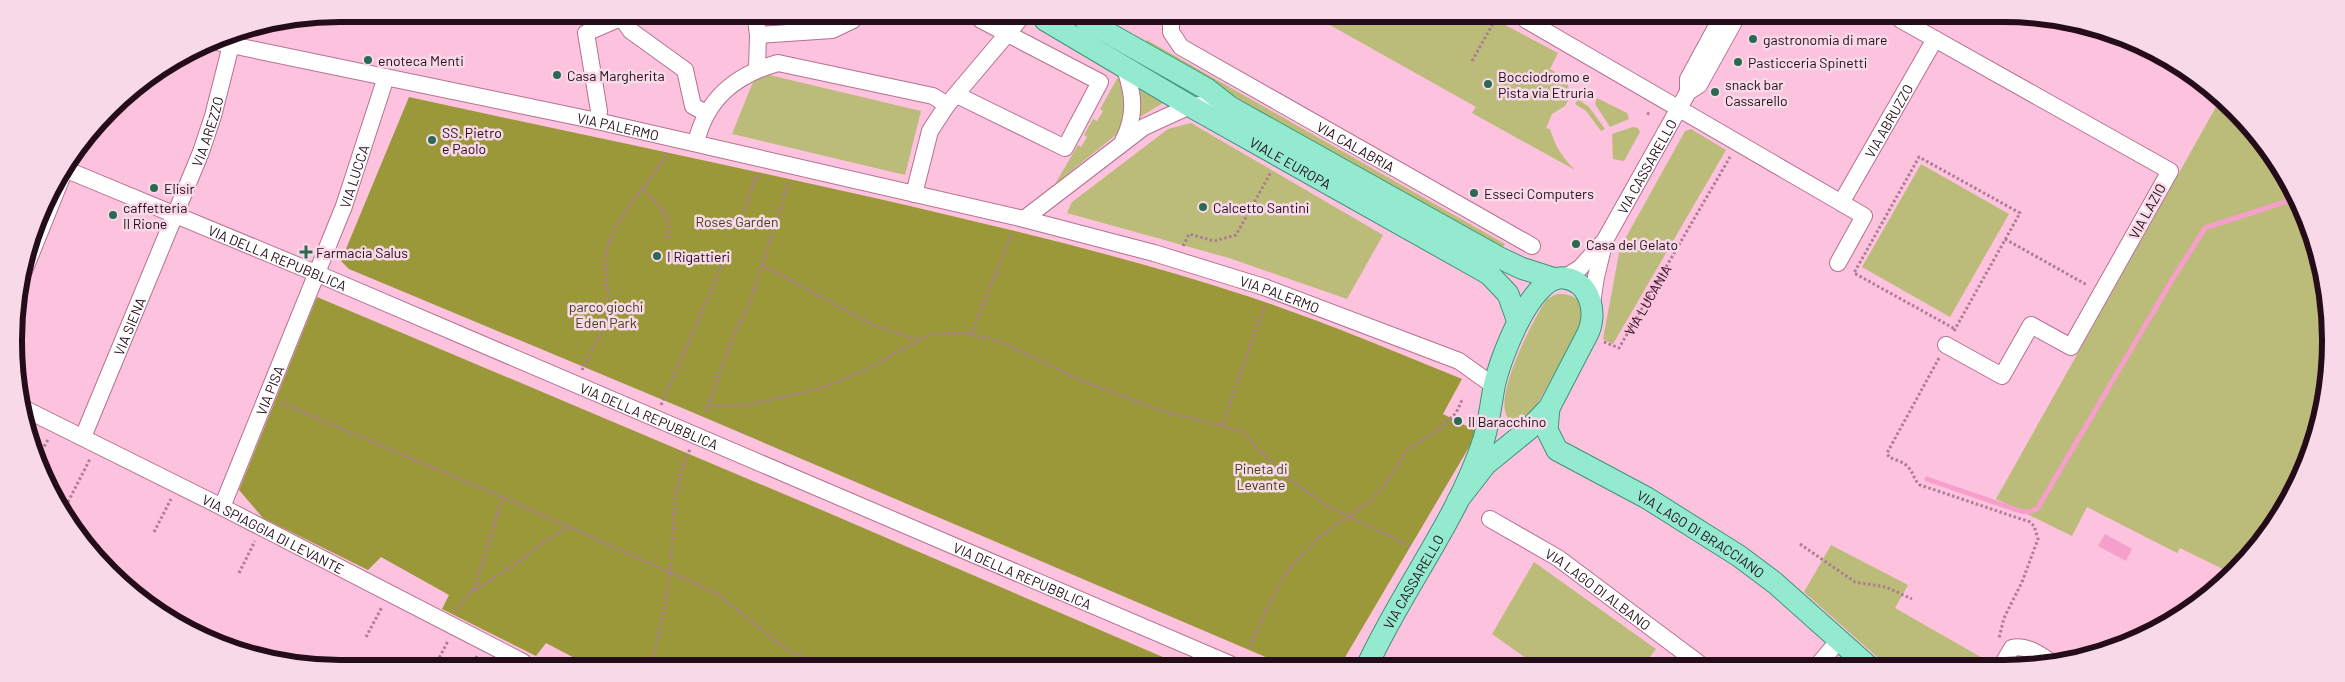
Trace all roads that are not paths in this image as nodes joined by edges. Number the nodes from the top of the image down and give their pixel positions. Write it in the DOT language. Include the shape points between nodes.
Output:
graph roads {
  1 [pos="611,22"];
  2 [pos="624,22"];
  3 [pos="848,22"];
  4 [pos="985,22"];
  5 [pos="1018,22"];
  6 [pos="1048,22"];
  7 [pos="1089,22"];
  8 [pos="1171,22"];
  9 [pos="1536,22"];
  10 [pos="1719,22"];
  11 [pos="1734,22"];
  12 [pos="1905,22"];
  13 [pos="757,27"];
  14 [pos="1009,34"];
  15 [pos="1935,39"];
  16 [pos="226,44"];
  17 [pos="231,45"];
  18 [pos="757,69"];
  19 [pos="1126,69"];
  20 [pos="386,77"];
  21 [pos="1688,92"];
  22 [pos="952,100"];
  23 [pos="1190,106"];
  24 [pos="1230,106"];
  25 [pos="1679,107"];
  26 [pos="706,113"];
  27 [pos="597,121"];
  28 [pos="696,143"];
  29 [pos="1120,145"];
  30 [pos="71,171"];
  31 [pos="914,194"];
  32 [pos="1054,197"];
  33 [pos="1841,203"];
  34 [pos="174,214"];
  35 [pos="1021,219"];
  36 [pos="1053,227"];
  37 [pos="1605,240"];
  38 [pos="1532,246"];
  39 [pos="1838,263"];
  40 [pos="318,274"];
  41 [pos="1559,278"];
  42 [pos="1592,303"];
  43 [pos="1518,322"];
  44 [pos="1946,345"];
  45 [pos="1493,396"];
  46 [pos="1548,408"];
  47 [pos="31,412"];
  48 [pos="1530,429"];
  49 [pos="83,437"];
  50 [pos="1458,500"];
  51 [pos="222,507"];
  52 [pos="1490,519"];
  53 [pos="1839,640"];
  54 [pos="2043,657"];
  55 [pos="519,660"];
  56 [pos="1221,660"];
  57 [pos="1370,660"];
  58 [pos="1694,660"];
  59 [pos="1822,660"];
  60 [pos="1861,660"];
  61 [pos="2005,660"];
  1 -- 27 [label="street" via="586,33 599,111"];
  2 -- 26 [label="street" via="631,31 685,70 693,106"];
  3 -- 13 [label="street" via="832,30"];
  4 -- 14 [label="street"];
  5 -- 14 [label="street"];
  6 -- 19 [label="main road, VIALE EUROPA"];
  7 -- 24 [label="main road, VIALE EUROPA" via="1207,89"];
  8 -- 38 [label="street, VIA CALABRIA" via="1171,32 1181,47"];
  9 -- 25 [label="street"];
  10 -- 21 [label="street, VIA CASSARELLO" via="1688,79"];
  11 -- 21 [label="street, VIA CASSARELLO" via="1699,85"];
  12 -- 15 [label="street, VIA LAZIO"];
  13 -- 18 [label="street"];
  14 -- 22 [label="street"];
  14 -- 22 [label="street" via="1100,82 1065,148"];
  15 -- 33 [label="street, VIA ABRUZZO"];
  15 -- 44 [label="street, VIA LAZIO" via="2170,171 2071,347 2031,324 2002,376"];
  16 -- 17 [label="street, VIA PALERMO"];
  17 -- 20 [label="street, VIA PALERMO"];
  17 -- 34 [label="street, VIA AREZZO" via="210,125"];
  18 -- 22 [label="street" via="778,63 791,65"];
  18 -- 26 [label="street" via="736,81"];
  19 -- 23 [label="main road, VIALE EUROPA"];
  19 -- 29 [label="street" via="1134,110 1130,127"];
  20 -- 27 [label="street, VIA PALERMO"];
  20 -- 40 [label="street, VIA LUCCA"];
  21 -- 25 [label="street, VIA CASSARELLO"];
  22 -- 31 [label="street" via="930,130"];
  23 -- 24 [label="street"];
  23 -- 29 [label="street" via="1144,127"];
  23 -- 43 [label="main road, VIALE EUROPA" via="1489,274 1508,294"];
  24 -- 41 [label="main road, VIALE EUROPA" via="1498,257 1521,268"];
  25 -- 33 [label="street"];
  25 -- 37 [label="street, VIA CASSARELLO"];
  26 -- 28 [label="street"];
  27 -- 28 [label="street, VIA PALERMO"];
  28 -- 31 [label="street, VIA PALERMO"];
  29 -- 32 [label="street"];
  30 -- 34 [label="street, VIA DELLA REPUBBLICA"];
  31 -- 35 [label="street, VIA PALERMO"];
  32 -- 35 [label="street"];
  32 -- 36 [label="street"];
  33 -- 39 [label="street" via="1864,216"];
  34 -- 40 [label="street, VIA DELLA REPUBBLICA"];
  34 -- 49 [label="street, VIA SIENA"];
  35 -- 36 [label="street, VIA PALERMO"];
  36 -- 45 [label="street, VIA PALERMO" via="1270,289 1459,360"];
  37 -- 41 [label="street, VIA CASSARELLO" via="1580,268"];
  37 -- 42 [label="street, VIA CASSARELLO"];
  40 -- 51 [label="street, VIA PISA"];
  40 -- 56 [label="street, VIA DELLA REPUBBLICA"];
  41 -- 42 [label="main road" via="1585,290"];
  41 -- 43 [label="main road, VIA CASSARELLO" via="1531,299"];
  42 -- 46 [label="main road, VIA CASSARELLO" via="1588,335"];
  43 -- 45 [label="main road, VIA CASSARELLO"];
  45 -- 48 [label="main road" via="1501,428 1514,434"];
  45 -- 50 [label="main road, VIA CASSARELLO" via="1483,440"];
  46 -- 48 [label="main road, VIA CASSARELLO"];
  46 -- 53 [label="main road, VIA LAGO DI BRACCIANO" via="1547,430 1557,450 1662,507 1739,556"];
  47 -- 49 [label="street, VIA SPIAGGIA DI LEVANTE"];
  48 -- 50 [label="main road, VIA CASSARELLO" via="1486,464"];
  49 -- 51 [label="street, VIA SPIAGGIA DI LEVANTE"];
  50 -- 57 [label="main road, VIA CASSARELLO"];
  51 -- 55 [label="street, VIA SPIAGGIA DI LEVANTE"];
  52 -- 58 [label="street, VIA LAGO DI ALBANO" via="1558,558"];
  53 -- 59 [label="street"];
  53 -- 60 [label="main road, VIA LAGO DI BRACCIANO"];
  54 -- 61 [label="street" via="2018,646 2012,648"];
}
